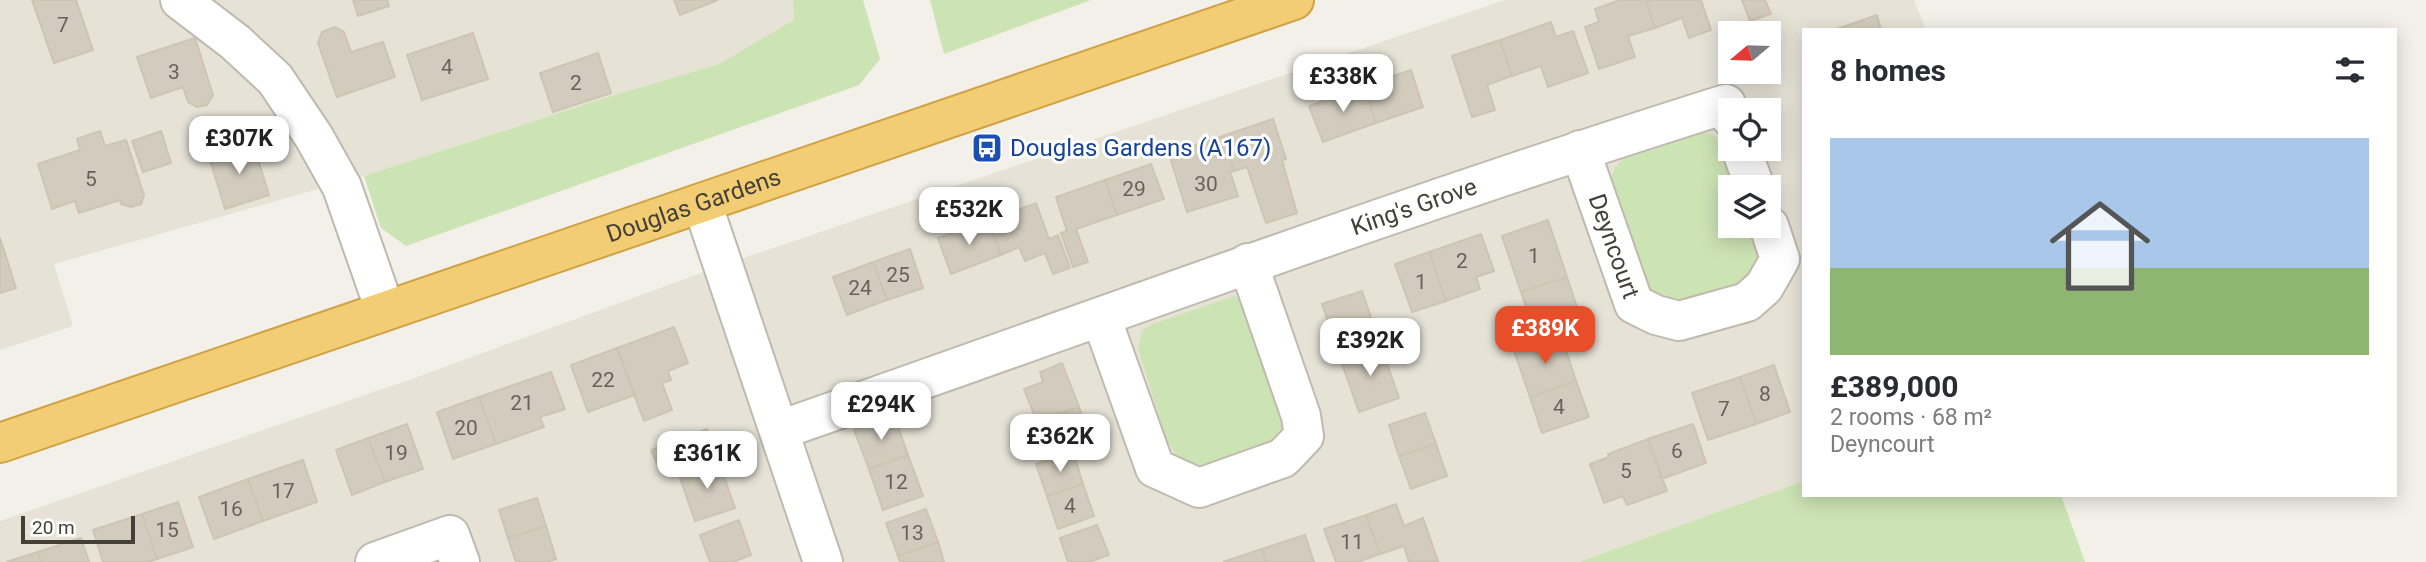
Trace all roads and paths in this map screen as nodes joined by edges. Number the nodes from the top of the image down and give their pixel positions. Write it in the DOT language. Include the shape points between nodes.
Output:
graph roads {
  1 [pos="180,0"];
  2 [pos="1294,0"];
  3 [pos="1718,107"];
  4 [pos="1580,150"];
  5 [pos="702,203"];
  6 [pos="1773,238"];
  7 [pos="1248,263"];
  8 [pos="385,310"];
  9 [pos="1101,317"];
  10 [pos="780,430"];
  11 [pos="0,443"];
  12 [pos="375,562"];
  13 [pos="460,562"];
  14 [pos="823,562"];
  1 -- 8 [label="street" via="275,79 314,137 342,187"];
  2 -- 5 [label="highway, Douglas Gardens"];
  3 -- 4 [label="street"];
  4 -- 6 [label="street, Deyncourt" via="1634,304 1656,315 1679,321 1747,302 1764,287 1780,259"];
  4 -- 7 [label="street, King's Grove"];
  5 -- 8 [label="highway, Douglas Gardens"];
  5 -- 10 [label="street"];
  7 -- 9 [label="street, King's Grove"];
  7 -- 9 [label="street" via="1301,416 1304,436 1283,458 1199,488 1155,468"];
  8 -- 11 [label="highway, Douglas Gardens"];
  9 -- 10 [label="street, King's Grove"];
  10 -- 14 [label="street"];
  12 -- 13 [label="street" via="450,535"];
}
